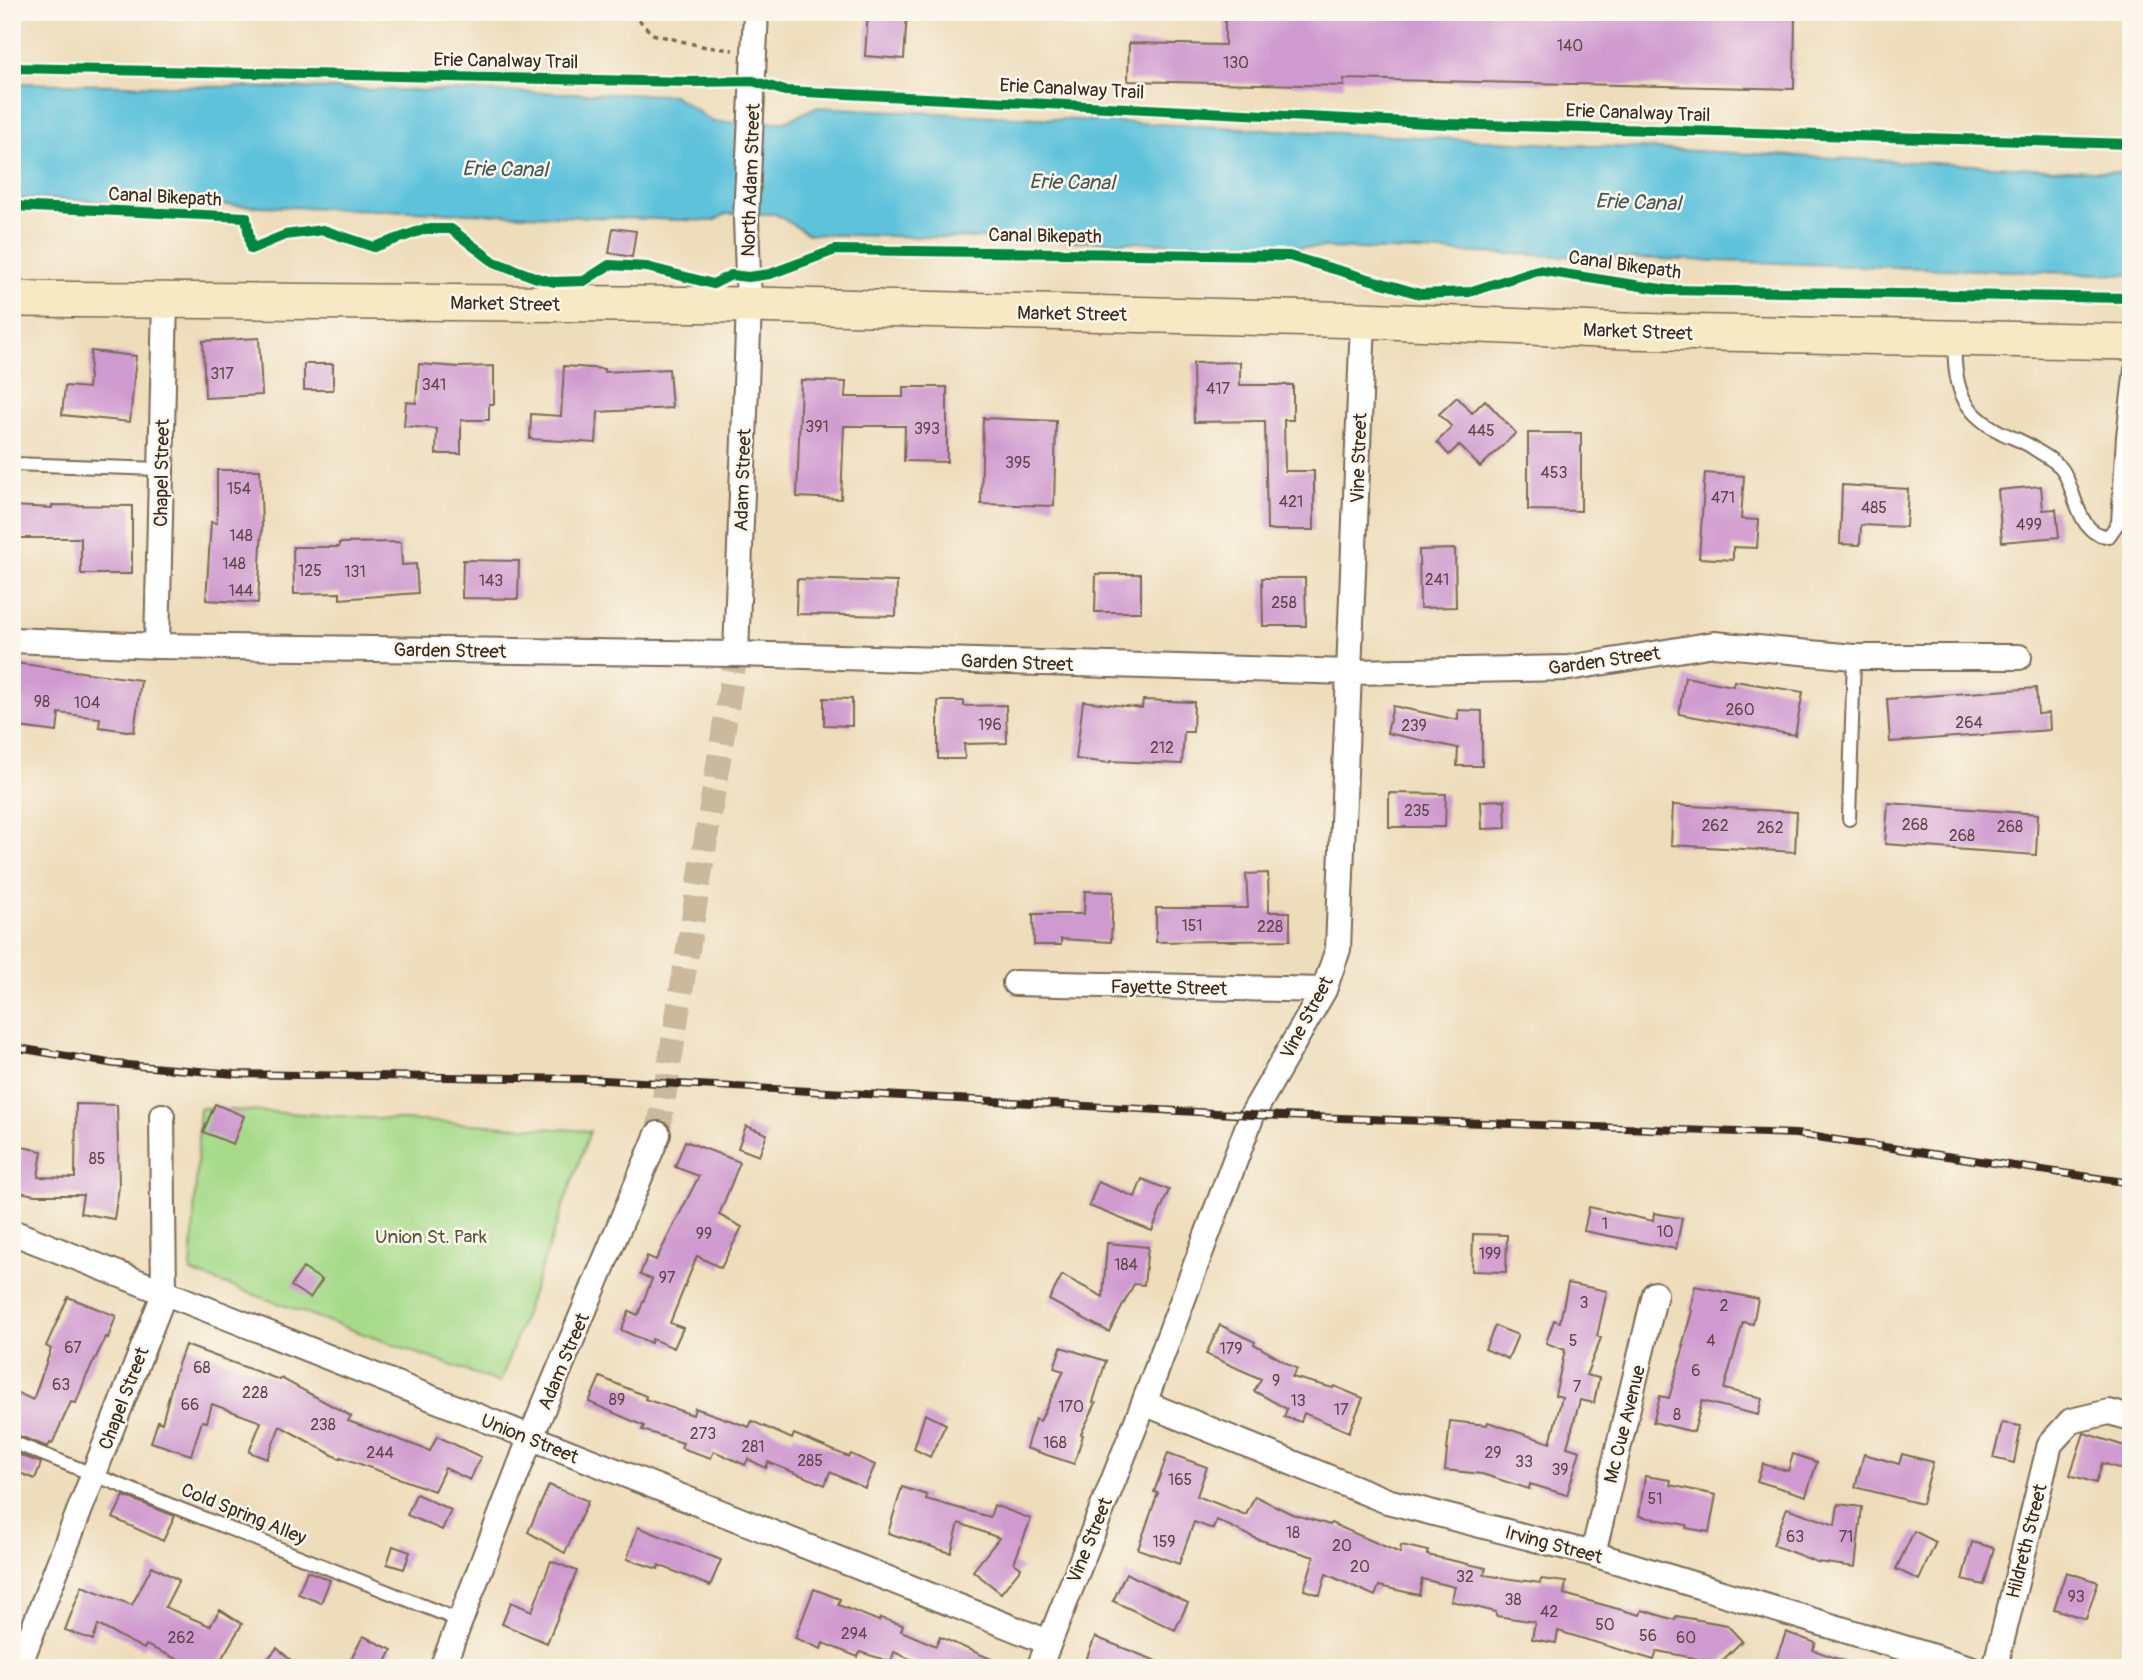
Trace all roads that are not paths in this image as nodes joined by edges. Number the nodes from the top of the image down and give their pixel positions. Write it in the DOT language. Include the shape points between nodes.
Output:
graph roads {
  1 [pos="756,12"];
  2 [pos="12,299"];
  3 [pos="165,300"];
  4 [pos="749,305"];
  5 [pos="1363,320"];
  6 [pos="1954,339"];
  7 [pos="2131,342"];
  8 [pos="2131,369"];
  9 [pos="12,464"];
  10 [pos="161,469"];
  11 [pos="12,640"];
  12 [pos="157,646"];
  13 [pos="736,654"];
  14 [pos="1854,657"];
  15 [pos="2019,657"];
  16 [pos="1350,672"];
  17 [pos="1849,820"];
  18 [pos="1015,983"];
  19 [pos="1324,990"];
  20 [pos="162,1116"];
  21 [pos="658,1134"];
  22 [pos="12,1232"];
  23 [pos="164,1294"];
  24 [pos="1656,1294"];
  25 [pos="1144,1403"];
  26 [pos="2131,1418"];
  27 [pos="530,1438"];
  28 [pos="12,1442"];
  29 [pos="94,1474"];
  30 [pos="1593,1554"];
  31 [pos="461,1621"];
  32 [pos="1048,1643"];
  33 [pos="23,1663"];
  34 [pos="442,1668"];
  35 [pos="1039,1668"];
  36 [pos="1970,1668"];
  37 [pos="1995,1668"];
  1 -- 4 [label="street, North Adam Street" via="746,218"];
  2 -- 3 [label="street, Market Street"];
  3 -- 4 [label="street, Market Street"];
  3 -- 10 [label="street, Chapel Street"];
  4 -- 5 [label="street, Market Street"];
  4 -- 13 [label="street, Adam Street"];
  5 -- 6 [label="street, Market Street"];
  5 -- 16 [label="street, Vine Street"];
  6 -- 7 [label="street, Market Street"];
  6 -- 8 [label="lane" via="1957,385 1971,412 2062,469 2081,516 2102,536 2109,536 2118,523"];
  9 -- 10 [label="lane"];
  10 -- 12 [label="street, Chapel Street"];
  11 -- 12 [label="street, Garden Street"];
  12 -- 13 [label="street, Garden Street"];
  13 -- 16 [label="street, Garden Street"];
  14 -- 15 [label="street, Garden Street"];
  14 -- 16 [label="street, Garden Street" via="1713,644 1569,668"];
  14 -- 17 [label="lane"];
  16 -- 19 [label="street, Vine Street" via="1338,949"];
  18 -- 19 [label="street, Fayette Street"];
  19 -- 25 [label="street, Vine Street" via="1252,1115"];
  20 -- 23 [label="street, Chapel Street"];
  21 -- 27 [label="street, Adam Street"];
  22 -- 23 [label="street, Union Street"];
  23 -- 27 [label="street, Union Street"];
  23 -- 29 [label="street, Chapel Street"];
  24 -- 30 [label="street, Mc Cue Avenue"];
  25 -- 30 [label="street, Irving Street" via="1387,1501"];
  25 -- 32 [label="street, Vine Street"];
  26 -- 37 [label="street, Hildreth Street" via="2109,1412 2071,1421 2050,1444"];
  27 -- 31 [label="street, Adam Street"];
  27 -- 32 [label="street, Union Street"];
  28 -- 29 [label="lane, Cold Spring Alley"];
  29 -- 31 [label="lane, Cold Spring Alley"];
  29 -- 33 [label="street, Chapel Street"];
  30 -- 36 [label="street, Irving Street"];
  31 -- 34 [label="street, Adam Street"];
  32 -- 35 [label="street, Vine Street"];
}
